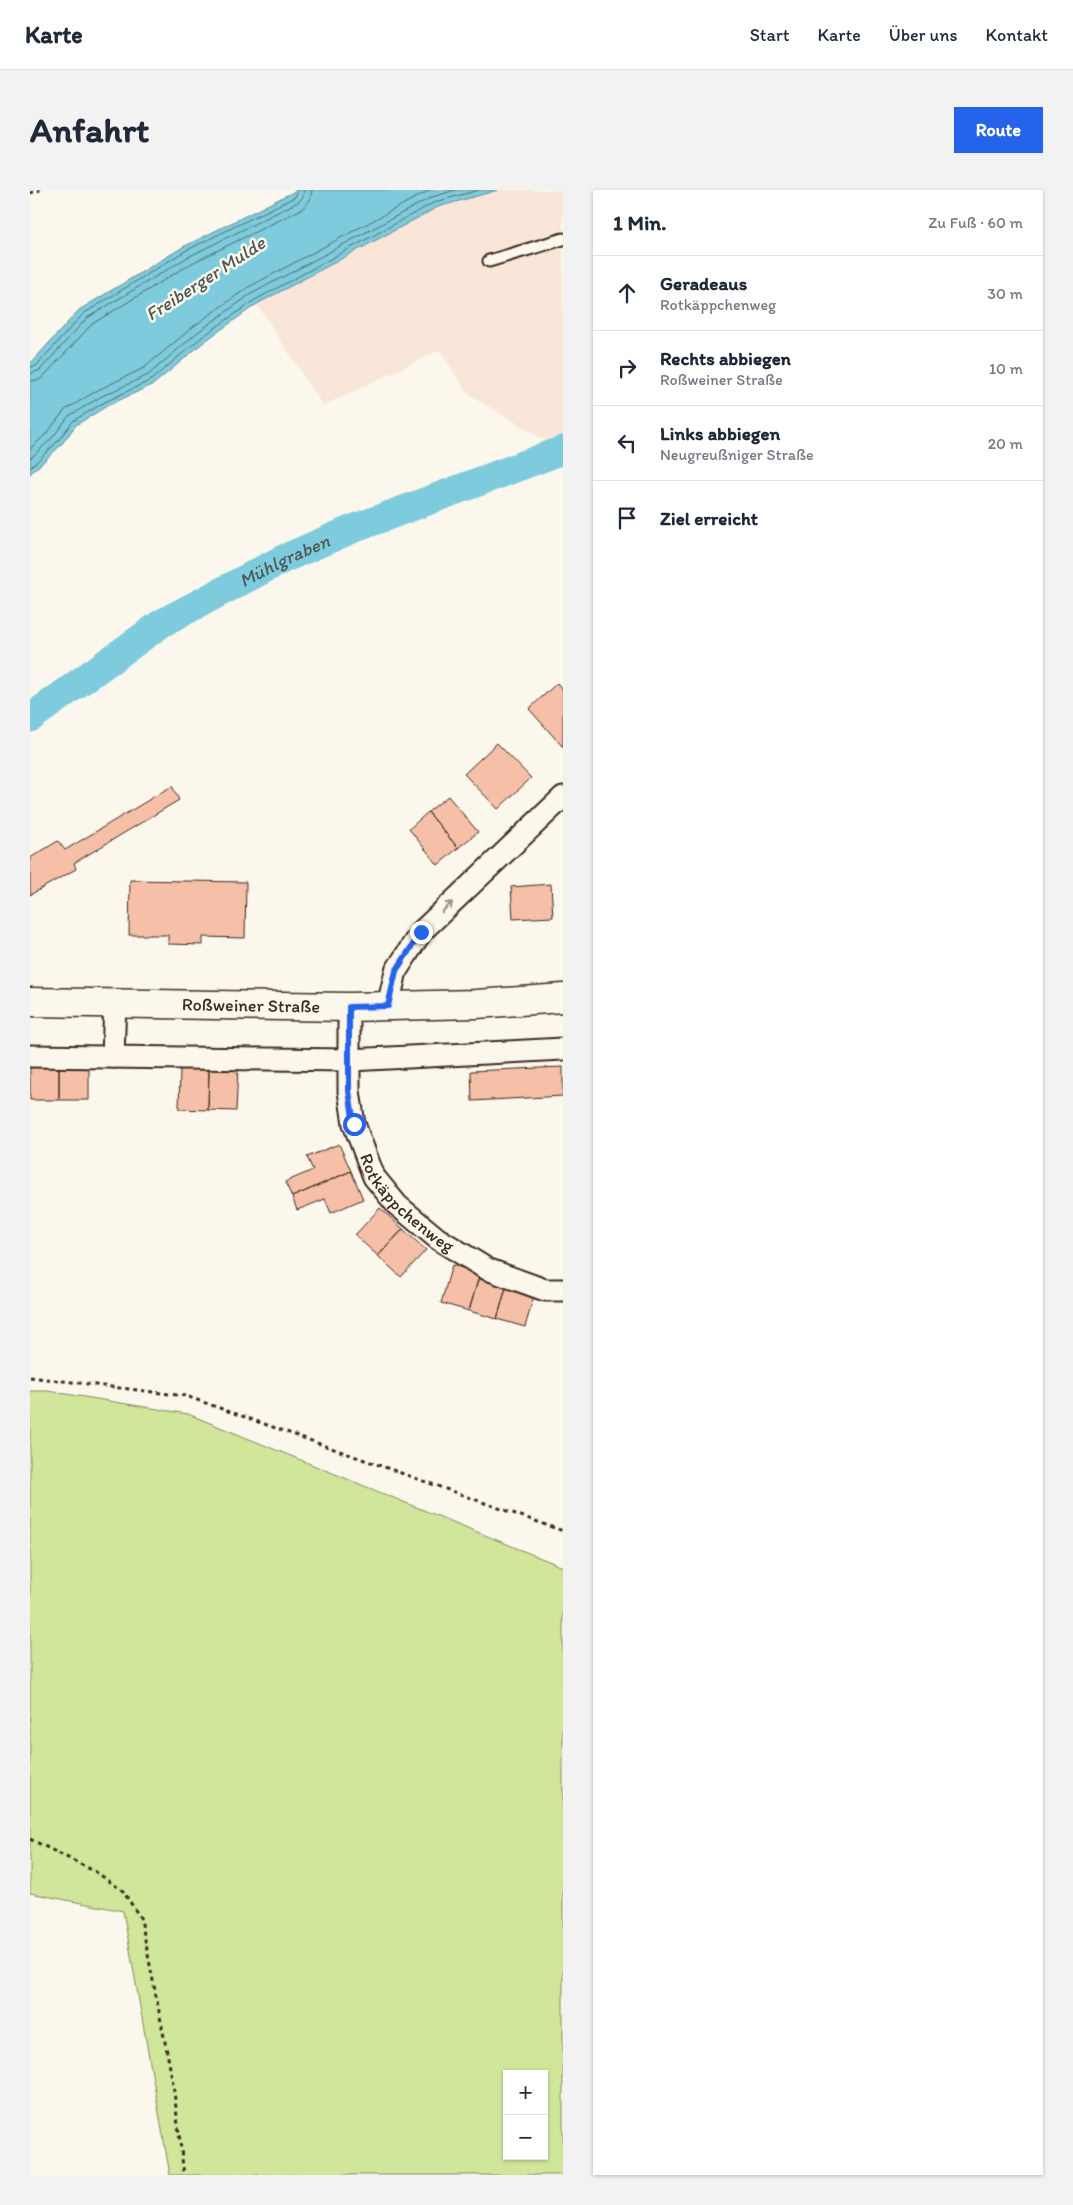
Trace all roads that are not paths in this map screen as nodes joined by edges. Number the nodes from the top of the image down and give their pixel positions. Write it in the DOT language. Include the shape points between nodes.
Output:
graph roads {
  1 [pos="563,239"];
  2 [pos="489,261"];
  3 [pos="563,797"];
  4 [pos="563,998"];
  5 [pos="30,1002"];
  6 [pos="115,1002"];
  7 [pos="388,1006"];
  8 [pos="349,1007"];
  9 [pos="563,1049"];
  10 [pos="30,1056"];
  11 [pos="112,1057"];
  12 [pos="350,1060"];
  13 [pos="563,1290"];
  1 -- 2 [label="lane"];
  7 -- 3 [label="street, one-way" via="396,971 421,932"];
  4 -- 7 [label="main road, Roßweiner Straße"];
  5 -- 6 [label="main road, Roßweiner Straße"];
  6 -- 8 [label="main road, Roßweiner Straße"];
  6 -- 11 [label="street"];
  7 -- 8 [label="main road, Roßweiner Straße"];
  8 -- 12 [label="street, Rotkäppchenweg"];
  9 -- 12 [label="street"];
  10 -- 11 [label="street"];
  11 -- 12 [label="street"];
  12 -- 13 [label="street, Rotkäppchenweg" via="349,1091 354,1124 374,1177 397,1205 438,1240 487,1269 545,1290"];
}
